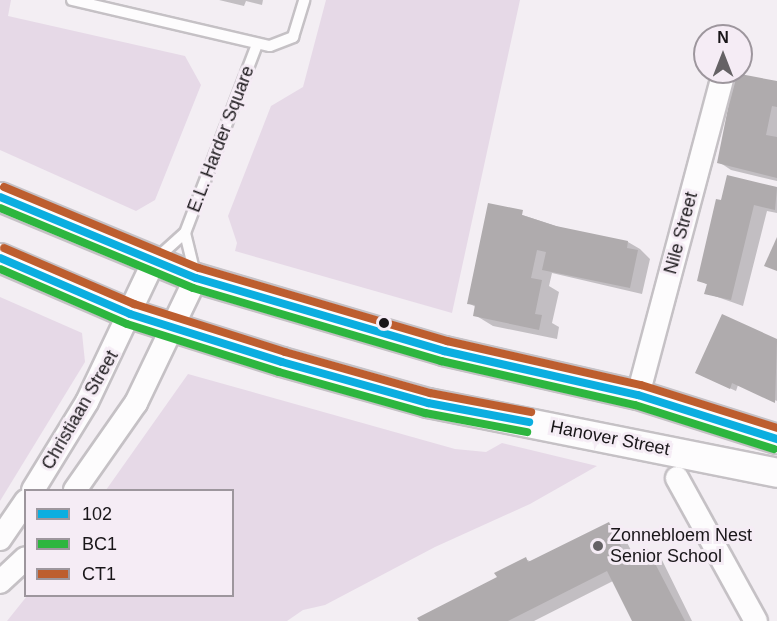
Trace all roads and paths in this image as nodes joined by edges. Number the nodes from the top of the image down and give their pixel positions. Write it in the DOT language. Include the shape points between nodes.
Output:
graph roads {
  1 [pos="72,0"];
  2 [pos="304,0"];
  3 [pos="257,44"];
  4 [pos="721,84"];
  5 [pos="0,197"];
  6 [pos="185,233"];
  7 [pos="0,258"];
  8 [pos="154,261"];
  9 [pos="196,278"];
  10 [pos="130,314"];
  11 [pos="175,328"];
  12 [pos="638,394"];
  13 [pos="777,439"];
  14 [pos="777,473"];
  15 [pos="677,478"];
  16 [pos="34,489"];
  17 [pos="76,489"];
  18 [pos="24,504"];
  19 [pos="0,539"];
  20 [pos="24,560"];
  21 [pos="0,582"];
  22 [pos="756,621"];
  1 -- 3 [label="lane, E.L. Harder Square"];
  2 -- 3 [label="lane, E.L. Harder Square" via="293,37 279,44"];
  3 -- 6 [label="lane, E.L. Harder Square"];
  4 -- 12 [label="street, Nile Street"];
  5 -- 8 [label="street"];
  6 -- 8 [label="lane, E.L. Harder Square"];
  6 -- 9 [label="lane, E.L. Harder Square"];
  7 -- 10 [label="street, Hanover Street"];
  8 -- 9 [label="street"];
  8 -- 10 [label="street, Christiaan Street"];
  9 -- 11 [label="street, Christiaan Street"];
  9 -- 12 [label="street" via="444,351"];
  10 -- 11 [label="street, Hanover Street"];
  10 -- 16 [label="street, Christiaan Street" via="87,402"];
  11 -- 14 [label="street, Hanover Street" via="428,403"];
  11 -- 17 [label="street, Christiaan Street" via="136,403"];
  12 -- 13 [label="street"];
  15 -- 22 [label="street"];
  18 -- 19 [label="street"];
  20 -- 21 [label="street"];
}
